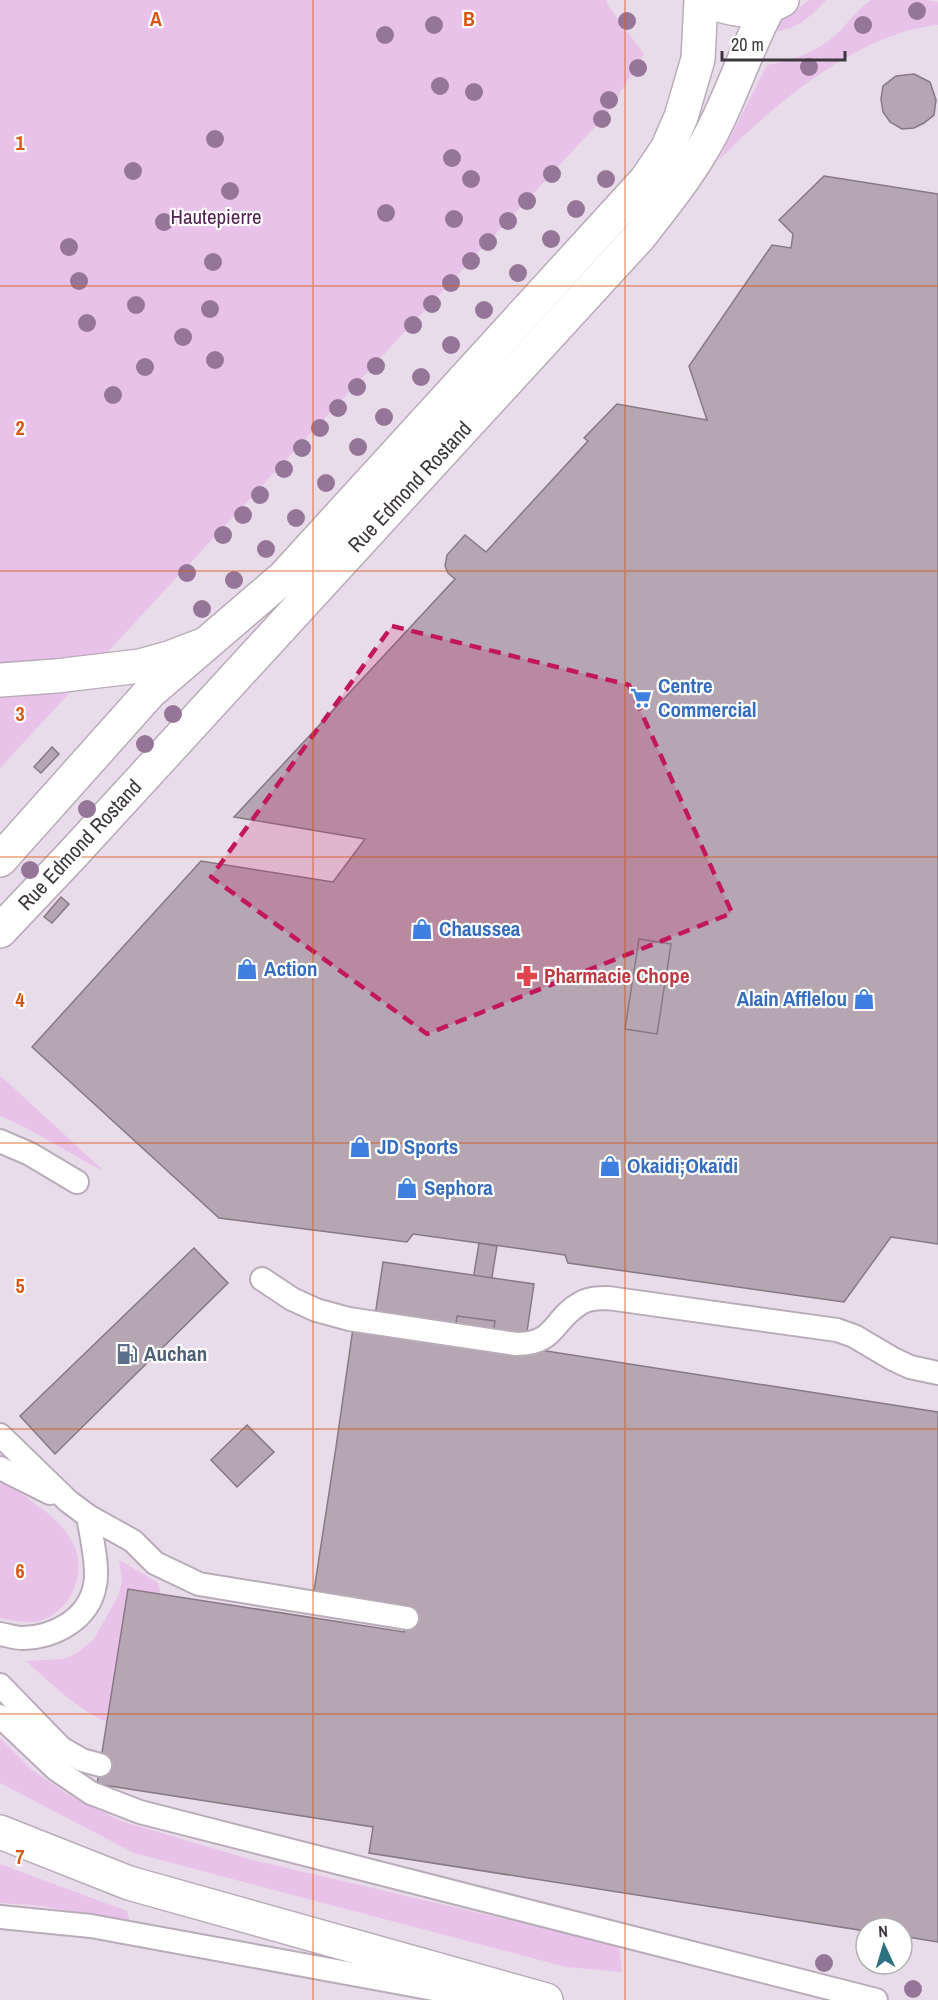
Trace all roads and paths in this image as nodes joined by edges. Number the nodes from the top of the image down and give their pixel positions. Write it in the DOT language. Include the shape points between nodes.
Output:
graph roads {
  1 [pos="702,0"];
  2 [pos="775,4"];
  3 [pos="207,643"];
  4 [pos="0,680"];
  5 [pos="0,860"];
  6 [pos="0,931"];
  7 [pos="0,1141"];
  8 [pos="77,1182"];
  9 [pos="262,1279"];
  10 [pos="938,1373"];
  11 [pos="0,1435"];
  12 [pos="0,1468"];
  13 [pos="68,1501"];
  14 [pos="88,1516"];
  15 [pos="406,1618"];
  16 [pos="0,1634"];
  17 [pos="0,1685"];
  18 [pos="0,1716"];
  19 [pos="100,1765"];
  20 [pos="0,1832"];
  21 [pos="0,1917"];
  22 [pos="496,2000"];
  23 [pos="546,2000"];
  24 [pos="876,2000"];
  1 -- 2 [label="main road" via="734,10"];
  1 -- 3 [label="main road, Rue Edmond Rostand" via="698,59 681,117 667,148 645,180 284,577"];
  2 -- 6 [label="main road, Rue Edmond Rostand" via="741,63 719,119 684,180 639,237"];
  3 -- 4 [label="main road" via="140,666"];
  3 -- 5 [label="main road, Rue Edmond Rostand" via="150,692"];
  7 -- 8 [label="lane"];
  9 -- 10 [label="lane" via="292,1299 349,1319 516,1344 532,1344 545,1338 582,1302 608,1298 837,1330 910,1367"];
  11 -- 13 [label="lane"];
  12 -- 13 [label="lane"];
  13 -- 14 [label="lane"];
  14 -- 15 [label="lane" via="134,1541 155,1563 199,1584"];
  14 -- 16 [label="lane" via="96,1583 90,1603 75,1620 53,1634 21,1638"];
  17 -- 19 [label="lane" via="61,1748"];
  18 -- 24 [label="lane" via="57,1770 91,1793 140,1812"];
  20 -- 23 [label="main road" via="129,1882"];
  21 -- 22 [label="lane" via="91,1926"];
}
